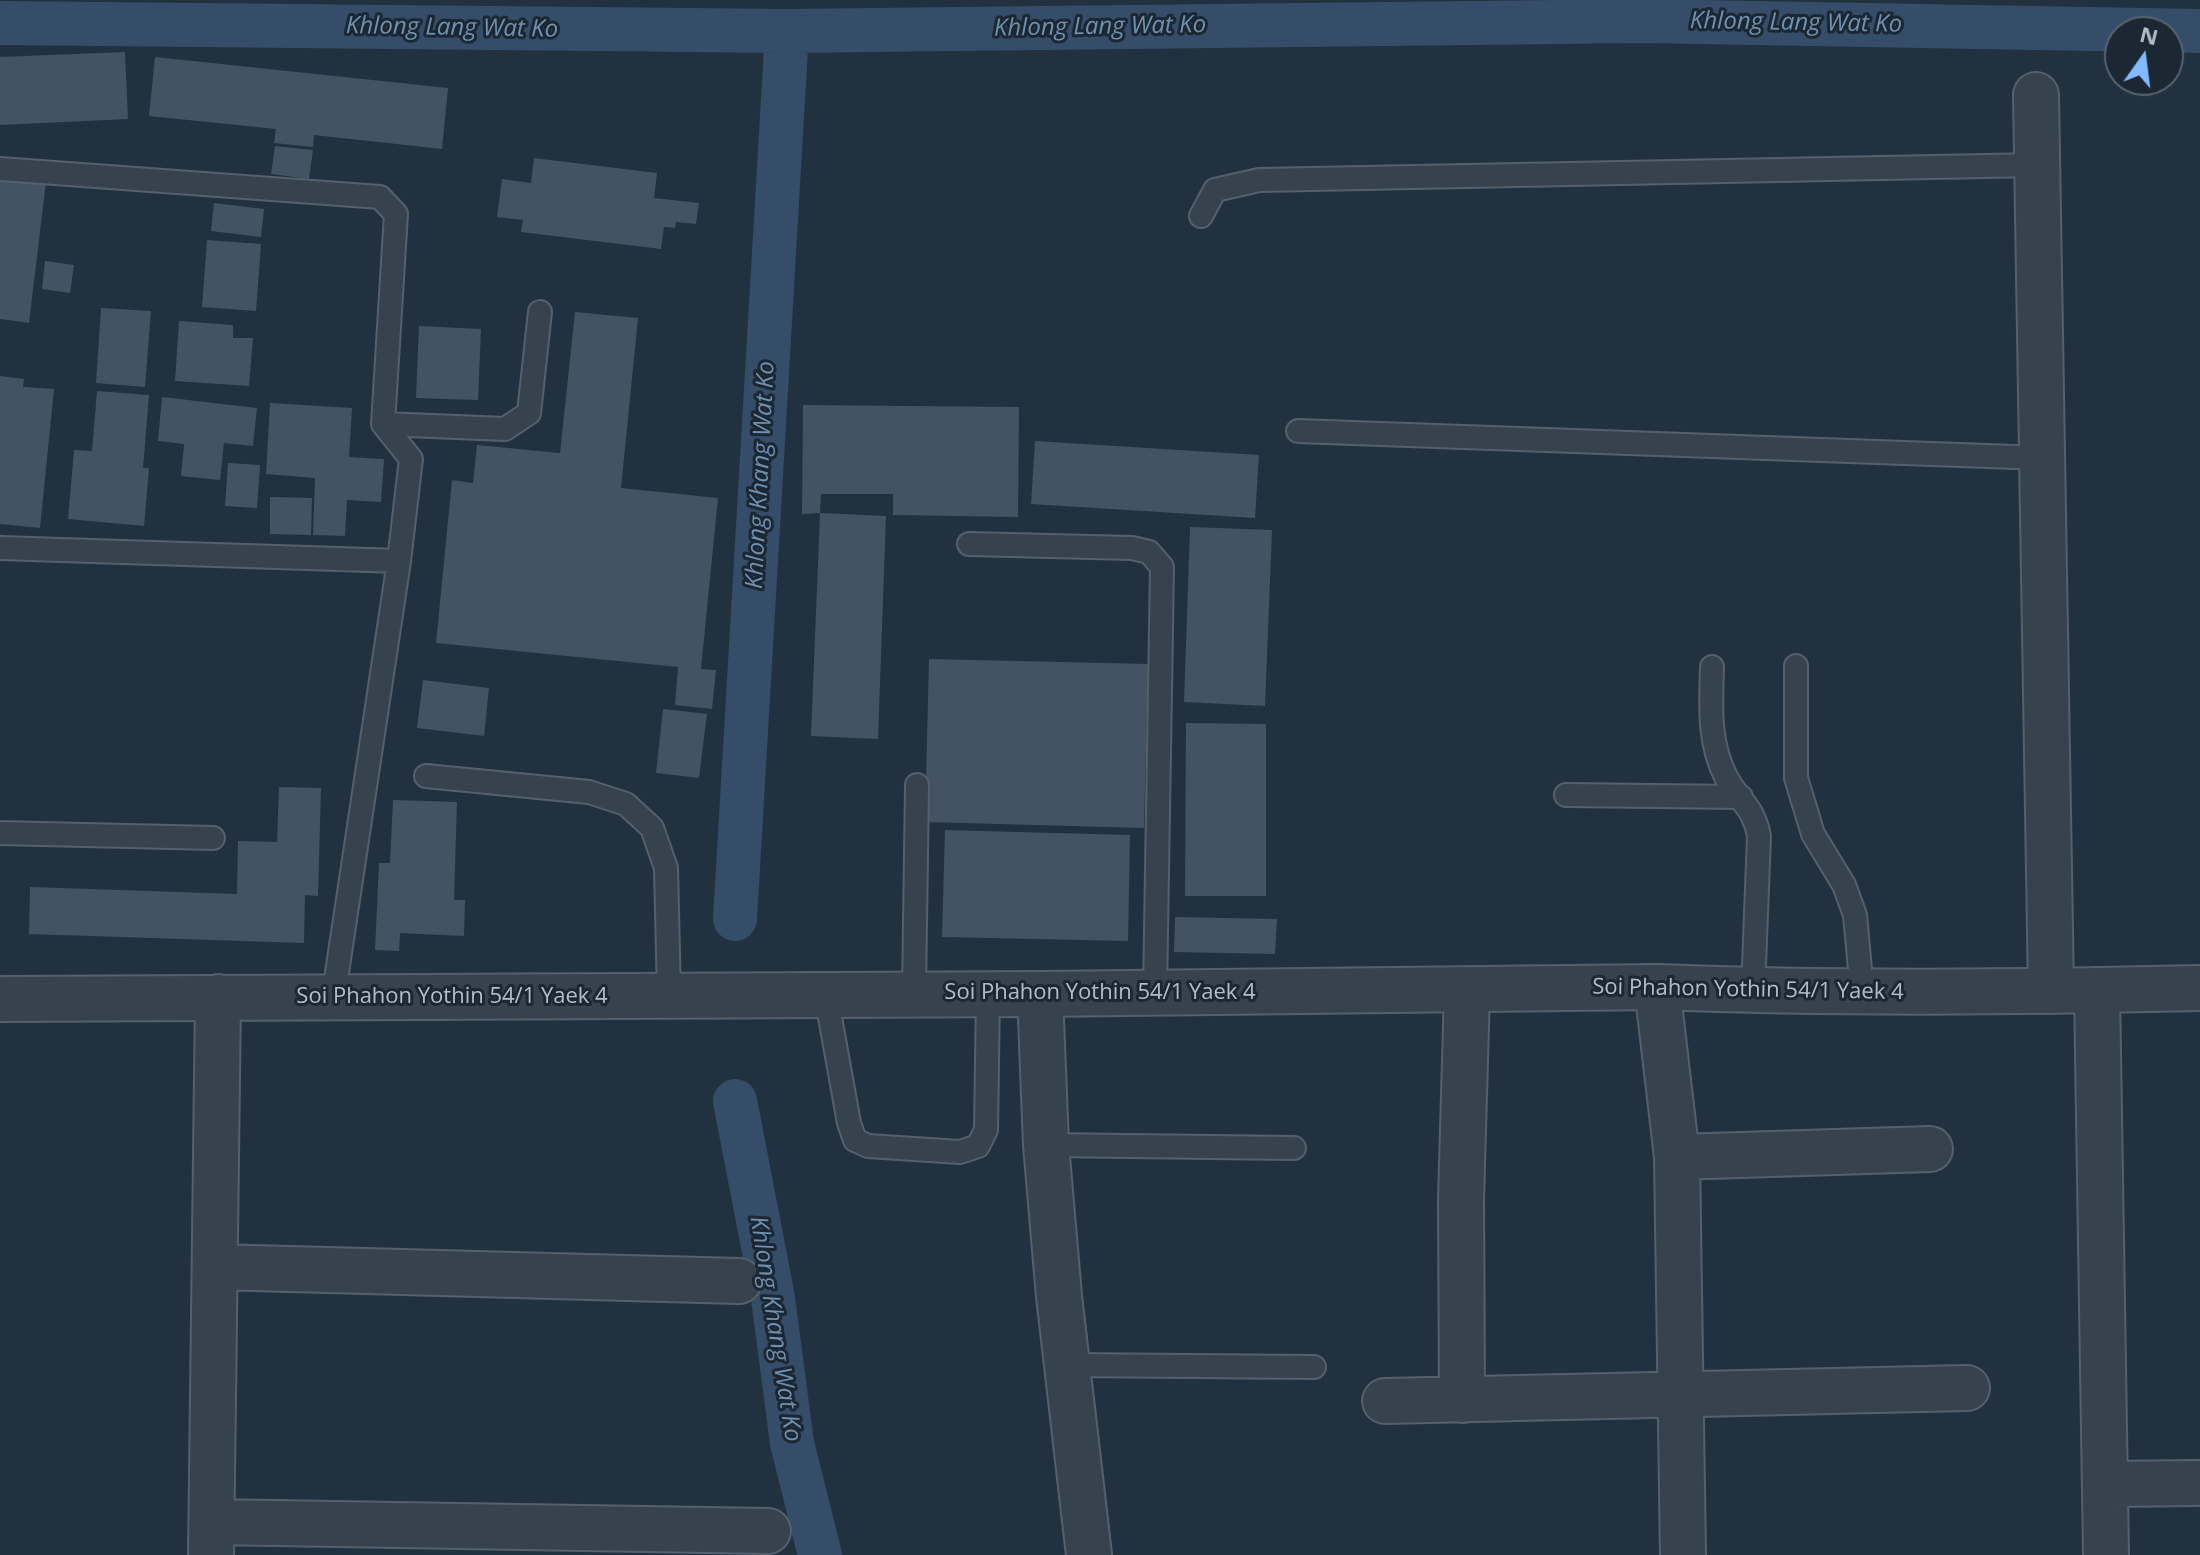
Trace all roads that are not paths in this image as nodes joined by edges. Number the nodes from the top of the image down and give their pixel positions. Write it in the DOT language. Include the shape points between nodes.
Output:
graph roads {
  1 [pos="2036,95"];
  2 [pos="2037,165"];
  3 [pos="0,169"];
  4 [pos="1201,216"];
  5 [pos="540,312"];
  6 [pos="383,424"];
  7 [pos="1298,431"];
  8 [pos="2042,458"];
  9 [pos="969,544"];
  10 [pos="0,548"];
  11 [pos="399,561"];
  12 [pos="1796,666"];
  13 [pos="1712,667"];
  14 [pos="426,776"];
  15 [pos="917,785"];
  16 [pos="1566,795"];
  17 [pos="1741,797"];
  18 [pos="0,833"];
  19 [pos="213,838"];
  20 [pos="1657,987"];
  21 [pos="2200,988"];
  22 [pos="1467,990"];
  23 [pos="2097,990"];
  24 [pos="1753,991"];
  25 [pos="1862,991"];
  26 [pos="2051,991"];
  27 [pos="914,993"];
  28 [pos="1155,993"];
  29 [pos="1040,994"];
  30 [pos="826,995"];
  31 [pos="988,995"];
  32 [pos="669,996"];
  33 [pos="218,997"];
  34 [pos="0,999"];
  35 [pos="333,999"];
  36 [pos="1046,1145"];
  37 [pos="1294,1148"];
  38 [pos="1930,1149"];
  39 [pos="1677,1157"];
  40 [pos="215,1267"];
  41 [pos="739,1281"];
  42 [pos="1066,1365"];
  43 [pos="1314,1367"];
  44 [pos="1967,1388"];
  45 [pos="1680,1394"];
  46 [pos="1462,1400"];
  47 [pos="1385,1401"];
  48 [pos="2200,1483"];
  49 [pos="2105,1484"];
  50 [pos="768,1531"];
  51 [pos="211,1538"];
  52 [pos="1089,1555"];
  53 [pos="1683,1555"];
  54 [pos="2106,1555"];
  1 -- 2 [label="street"];
  2 -- 4 [label="lane" via="1259,180 1215,190"];
  2 -- 8 [label="street"];
  3 -- 6 [label="lane" via="380,197 396,214"];
  5 -- 6 [label="lane" via="529,413 505,429"];
  6 -- 11 [label="lane" via="411,459"];
  7 -- 8 [label="lane"];
  8 -- 26 [label="street"];
  9 -- 28 [label="lane" via="1132,548 1149,552 1162,567"];
  10 -- 11 [label="lane"];
  11 -- 35 [label="lane"];
  12 -- 25 [label="lane" via="1796,778 1813,834 1844,885 1855,915"];
  13 -- 17 [label="lane" via="1714,751"];
  14 -- 32 [label="lane" via="589,792 626,804 652,828 666,868"];
  15 -- 27 [label="lane"];
  16 -- 17 [label="lane"];
  17 -- 24 [label="lane" via="1755,816 1759,836"];
  18 -- 19 [label="lane"];
  20 -- 22 [label="street, Soi Phahon Yothin 54/1 Yaek 4"];
  20 -- 24 [label="street, Soi Phahon Yothin 54/1 Yaek 4"];
  20 -- 39 [label="street"];
  21 -- 23 [label="street, Soi Phahon Yothin 54/1 Yaek 4"];
  22 -- 28 [label="street, Soi Phahon Yothin 54/1 Yaek 4"];
  22 -- 46 [label="street"];
  23 -- 26 [label="street, Soi Phahon Yothin 54/1 Yaek 4"];
  23 -- 49 [label="street"];
  24 -- 25 [label="street, Soi Phahon Yothin 54/1 Yaek 4"];
  25 -- 26 [label="street, Soi Phahon Yothin 54/1 Yaek 4"];
  27 -- 30 [label="street, Soi Phahon Yothin 54/1 Yaek 4"];
  27 -- 31 [label="street, Soi Phahon Yothin 54/1 Yaek 4"];
  28 -- 29 [label="street, Soi Phahon Yothin 54/1 Yaek 4"];
  29 -- 31 [label="street, Soi Phahon Yothin 54/1 Yaek 4"];
  29 -- 36 [label="street"];
  30 -- 31 [label="lane" via="855,1140 868,1146 960,1152 978,1146 986,1130"];
  30 -- 32 [label="street, Soi Phahon Yothin 54/1 Yaek 4"];
  32 -- 35 [label="street, Soi Phahon Yothin 54/1 Yaek 4"];
  33 -- 34 [label="street, Soi Phahon Yothin 54/1 Yaek 4"];
  33 -- 35 [label="street, Soi Phahon Yothin 54/1 Yaek 4"];
  33 -- 40 [label="street"];
  36 -- 37 [label="lane"];
  36 -- 42 [label="street"];
  38 -- 39 [label="street"];
  39 -- 45 [label="street"];
  40 -- 41 [label="street"];
  40 -- 51 [label="street"];
  42 -- 43 [label="lane"];
  42 -- 52 [label="street"];
  44 -- 45 [label="street"];
  45 -- 46 [label="street"];
  45 -- 53 [label="street"];
  46 -- 47 [label="street"];
  48 -- 49 [label="street"];
  49 -- 54 [label="street"];
  50 -- 51 [label="street"];
}
